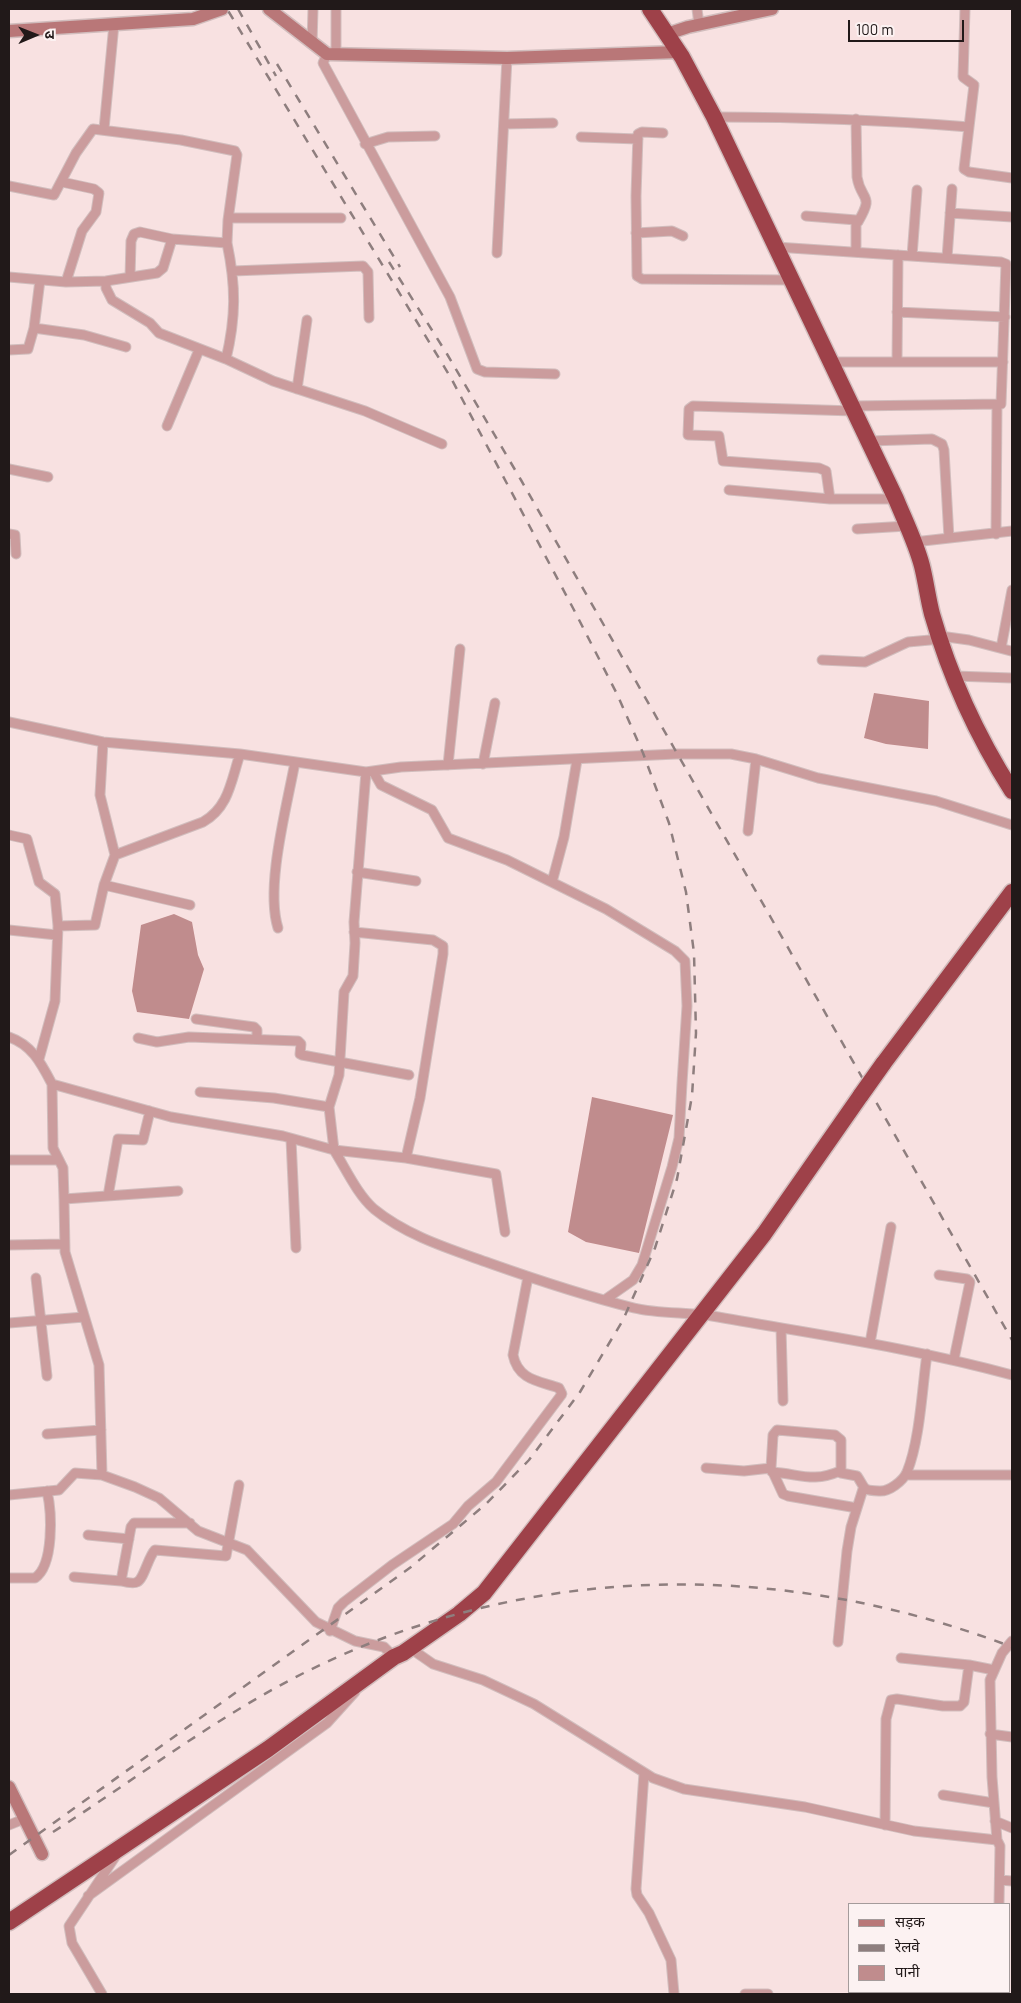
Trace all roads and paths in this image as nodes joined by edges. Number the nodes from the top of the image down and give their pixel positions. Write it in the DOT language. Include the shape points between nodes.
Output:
graph roads {
  1 [pos="222,9"];
  2 [pos="269,9"];
  3 [pos="313,9"];
  4 [pos="336,9"];
  5 [pos="650,9"];
  6 [pos="698,9"];
  7 [pos="772,9"];
  8 [pos="965,9"];
  9 [pos="114,24"];
  10 [pos="699,24"];
  11 [pos="9,31"];
  12 [pos="667,34"];
  13 [pos="312,44"];
  14 [pos="678,52"];
  15 [pos="331,54"];
  16 [pos="507,58"];
  17 [pos="714,117"];
  18 [pos="856,119"];
  19 [pos="553,123"];
  20 [pos="504,124"];
  21 [pos="969,127"];
  22 [pos="104,129"];
  23 [pos="663,132"];
  24 [pos="435,136"];
  25 [pos="581,137"];
  26 [pos="638,139"];
  27 [pos="365,144"];
  28 [pos="1012,178"];
  29 [pos="62,182"];
  30 [pos="9,186"];
  31 [pos="952,189"];
  32 [pos="916,190"];
  33 [pos="950,213"];
  34 [pos="806,216"];
  35 [pos="1012,217"];
  36 [pos="341,218"];
  37 [pos="228,220"];
  38 [pos="858,222"];
  39 [pos="636,233"];
  40 [pos="683,236"];
  41 [pos="172,239"];
  42 [pos="227,243"];
  43 [pos="776,247"];
  44 [pos="856,252"];
  45 [pos="497,253"];
  46 [pos="898,255"];
  47 [pos="912,256"];
  48 [pos="947,258"];
  49 [pos="233,271"];
  50 [pos="1009,274"];
  51 [pos="9,277"];
  52 [pos="130,277"];
  53 [pos="40,280"];
  54 [pos="792,280"];
  55 [pos="106,281"];
  56 [pos="66,282"];
  57 [pos="897,312"];
  58 [pos="369,318"];
  59 [pos="307,320"];
  60 [pos="1007,320"];
  61 [pos="34,328"];
  62 [pos="126,347"];
  63 [pos="9,350"];
  64 [pos="199,350"];
  65 [pos="226,359"];
  66 [pos="831,362"];
  67 [pos="896,362"];
  68 [pos="1003,362"];
  69 [pos="555,374"];
  70 [pos="297,389"];
  71 [pos="997,404"];
  72 [pos="853,408"];
  73 [pos="167,426"];
  74 [pos="869,441"];
  75 [pos="442,444"];
  76 [pos="9,469"];
  77 [pos="48,477"];
  78 [pos="729,490"];
  79 [pos="830,499"];
  80 [pos="896,499"];
  81 [pos="908,526"];
  82 [pos="857,529"];
  83 [pos="1012,531"];
  84 [pos="9,534"];
  85 [pos="996,534"];
  86 [pos="949,538"];
  87 [pos="914,542"];
  88 [pos="16,554"];
  89 [pos="1012,590"];
  90 [pos="940,638"];
  91 [pos="1001,648"];
  92 [pos="460,649"];
  93 [pos="1012,651"];
  94 [pos="822,660"];
  95 [pos="954,676"];
  96 [pos="1012,678"];
  97 [pos="495,703"];
  98 [pos="9,722"];
  99 [pos="103,742"];
  100 [pos="240,754"];
  101 [pos="756,759"];
  102 [pos="578,760"];
  103 [pos="295,762"];
  104 [pos="483,764"];
  105 [pos="448,766"];
  106 [pos="369,772"];
  107 [pos="1012,790"];
  108 [pos="1012,825"];
  109 [pos="748,831"];
  110 [pos="9,835"];
  111 [pos="115,855"];
  112 [pos="357,872"];
  113 [pos="416,881"];
  114 [pos="552,882"];
  115 [pos="104,885"];
  116 [pos="1012,892"];
  117 [pos="190,905"];
  118 [pos="278,928"];
  119 [pos="9,930"];
  120 [pos="58,930"];
  121 [pos="354,932"];
  122 [pos="196,1019"];
  123 [pos="9,1037"];
  124 [pos="138,1038"];
  125 [pos="257,1039"];
  126 [pos="39,1059"];
  127 [pos="339,1061"];
  128 [pos="409,1074"];
  129 [pos="52,1084"];
  130 [pos="200,1092"];
  131 [pos="329,1107"];
  132 [pos="150,1111"];
  133 [pos="292,1139"];
  134 [pos="334,1150"];
  135 [pos="406,1158"];
  136 [pos="9,1160"];
  137 [pos="58,1160"];
  138 [pos="178,1191"];
  139 [pos="108,1196"];
  140 [pos="64,1199"];
  141 [pos="891,1227"];
  142 [pos="505,1232"];
  143 [pos="64,1244"];
  144 [pos="9,1245"];
  145 [pos="296,1248"];
  146 [pos="939,1274"];
  147 [pos="528,1277"];
  148 [pos="36,1278"];
  149 [pos="606,1300"];
  150 [pos="702,1315"];
  151 [pos="84,1317"];
  152 [pos="40,1320"];
  153 [pos="9,1323"];
  154 [pos="781,1328"];
  155 [pos="870,1343"];
  156 [pos="928,1354"];
  157 [pos="954,1359"];
  158 [pos="1012,1375"];
  159 [pos="47,1376"];
  160 [pos="783,1401"];
  161 [pos="101,1430"];
  162 [pos="47,1434"];
  163 [pos="706,1468"];
  164 [pos="771,1470"];
  165 [pos="840,1471"];
  166 [pos="102,1475"];
  167 [pos="906,1475"];
  168 [pos="1012,1475"];
  169 [pos="239,1485"];
  170 [pos="863,1489"];
  171 [pos="48,1491"];
  172 [pos="9,1495"];
  173 [pos="857,1508"];
  174 [pos="190,1523"];
  175 [pos="88,1535"];
  176 [pos="128,1539"];
  177 [pos="227,1542"];
  178 [pos="74,1577"];
  179 [pos="9,1578"];
  180 [pos="121,1581"];
  181 [pos="330,1631"];
  182 [pos="1012,1640"];
  183 [pos="838,1642"];
  184 [pos="410,1648"];
  185 [pos="394,1657"];
  186 [pos="902,1658"];
  187 [pos="969,1665"];
  188 [pos="376,1670"];
  189 [pos="994,1670"];
  190 [pos="990,1734"];
  191 [pos="1012,1737"];
  192 [pos="644,1773"];
  193 [pos="9,1787"];
  194 [pos="944,1795"];
  195 [pos="994,1803"];
  196 [pos="24,1819"];
  197 [pos="995,1821"];
  198 [pos="9,1825"];
  199 [pos="886,1825"];
  200 [pos="1012,1828"];
  201 [pos="997,1840"];
  202 [pos="123,1846"];
  203 [pos="42,1854"];
  204 [pos="1000,1880"];
  205 [pos="1012,1881"];
  206 [pos="88,1896"];
  207 [pos="999,1903"];
  208 [pos="9,1922"];
  209 [pos="102,1994"];
  210 [pos="674,1994"];
  211 [pos="745,1994"];
  212 [pos="768,1994"];
  1 -- 9 [label="street" via="193,18"];
  2 -- 13 [label="street"];
  3 -- 13 [label="street"];
  4 -- 15 [label="street"];
  5 -- 12 [label="highway"];
  6 -- 10 [label="street"];
  7 -- 10 [label="street"];
  8 -- 21 [label="street" via="963,76 974,85"];
  9 -- 11 [label="street"];
  9 -- 22 [label="street"];
  10 -- 12 [label="street"];
  12 -- 14 [label="highway"];
  13 -- 15 [label="street"];
  14 -- 16 [label="street"];
  14 -- 17 [label="highway"];
  15 -- 16 [label="street"];
  15 -- 27 [label="street" via="323,63"];
  16 -- 20 [label="street"];
  17 -- 18 [label="street"];
  17 -- 43 [label="highway"];
  18 -- 21 [label="street"];
  18 -- 38 [label="street" via="858,185 866,198 866,206"];
  19 -- 20 [label="street"];
  20 -- 45 [label="street"];
  21 -- 28 [label="street" via="964,169"];
  22 -- 29 [label="street" via="93,129 88,133"];
  22 -- 37 [label="street" via="235,151"];
  23 -- 26 [label="street" via="642,132"];
  24 -- 27 [label="street" via="388,137"];
  25 -- 26 [label="street"];
  26 -- 39 [label="street"];
  27 -- 69 [label="street" via="384,173 450,297 477,369"];
  29 -- 30 [label="street" via="54,195"];
  29 -- 56 [label="street" via="94,189 98,191 99,198 96,212 82,230"];
  31 -- 33 [label="street"];
  32 -- 47 [label="street"];
  33 -- 35 [label="street"];
  33 -- 48 [label="street"];
  34 -- 38 [label="street"];
  36 -- 37 [label="street"];
  37 -- 42 [label="street"];
  38 -- 44 [label="street"];
  39 -- 40 [label="street" via="672,231"];
  39 -- 54 [label="street" via="637,276 642,279"];
  41 -- 42 [label="street"];
  41 -- 52 [label="street" via="162,270"];
  41 -- 52 [label="street" via="140,232 134,234"];
  42 -- 49 [label="street"];
  43 -- 44 [label="street"];
  43 -- 54 [label="highway"];
  44 -- 46 [label="street"];
  46 -- 47 [label="street"];
  46 -- 57 [label="street"];
  47 -- 48 [label="street"];
  48 -- 50 [label="street" via="1000,262 1006,264"];
  49 -- 58 [label="street" via="363,266 368,272"];
  49 -- 65 [label="street" via="235,306"];
  50 -- 60 [label="street"];
  51 -- 53 [label="street"];
  52 -- 55 [label="street"];
  53 -- 56 [label="street"];
  53 -- 61 [label="street"];
  54 -- 66 [label="highway"];
  55 -- 56 [label="street"];
  55 -- 64 [label="street" via="112,300 118,305 150,323 159,333"];
  57 -- 60 [label="street"];
  57 -- 67 [label="street"];
  59 -- 70 [label="street"];
  60 -- 68 [label="street"];
  61 -- 62 [label="street" via="84,335"];
  61 -- 63 [label="street" via="28,349"];
  64 -- 65 [label="street"];
  64 -- 73 [label="street"];
  65 -- 70 [label="street"];
  66 -- 67 [label="street"];
  66 -- 72 [label="highway"];
  67 -- 68 [label="street"];
  68 -- 71 [label="street" via="1003,401"];
  70 -- 75 [label="street" via="365,411"];
  71 -- 72 [label="street"];
  71 -- 85 [label="street"];
  72 -- 74 [label="highway"];
  72 -- 79 [label="street" via="694,406 689,409 688,435 719,436 723,461 819,468 828,476"];
  74 -- 80 [label="highway"];
  74 -- 86 [label="street" via="932,439 942,444"];
  76 -- 77 [label="street"];
  78 -- 79 [label="street"];
  79 -- 80 [label="street"];
  80 -- 81 [label="highway"];
  81 -- 82 [label="street"];
  81 -- 87 [label="highway"];
  83 -- 85 [label="street"];
  84 -- 88 [label="street" via="15,535"];
  85 -- 86 [label="street"];
  86 -- 87 [label="street"];
  87 -- 90 [label="highway"];
  89 -- 91 [label="street"];
  90 -- 91 [label="street"];
  90 -- 94 [label="street" via="903,644 865,662"];
  90 -- 95 [label="highway"];
  91 -- 93 [label="street"];
  92 -- 105 [label="street"];
  95 -- 96 [label="street"];
  95 -- 107 [label="highway" via="980,738"];
  97 -- 104 [label="street"];
  98 -- 99 [label="street"];
  99 -- 100 [label="street"];
  99 -- 111 [label="street" via="100,795"];
  100 -- 103 [label="street"];
  100 -- 111 [label="street" via="225,801 216,814"];
  101 -- 102 [label="street" via="720,754"];
  101 -- 108 [label="street" via="818,778 936,801"];
  101 -- 109 [label="street"];
  102 -- 104 [label="street"];
  102 -- 114 [label="street" via="564,838"];
  103 -- 106 [label="street"];
  103 -- 118 [label="street" via="275,879 275,920"];
  104 -- 105 [label="street"];
  105 -- 106 [label="street"];
  106 -- 112 [label="street"];
  106 -- 114 [label="street" via="380,785 432,810 448,838 507,860"];
  110 -- 120 [label="street" via="27,839 30,844 39,882 55,894"];
  111 -- 115 [label="street"];
  112 -- 113 [label="street"];
  112 -- 121 [label="street"];
  114 -- 149 [label="street" via="606,909 675,951 682,956 686,966 682,1092 672,1168 642,1265 633,1280"];
  115 -- 117 [label="street"];
  115 -- 120 [label="street" via="95,925"];
  116 -- 150 [label="highway, bridge"];
  119 -- 120 [label="street"];
  120 -- 126 [label="street" via="55,1001"];
  121 -- 127 [label="street" via="353,976 344,992"];
  121 -- 135 [label="street" via="433,940 443,946 420,1098"];
  122 -- 125 [label="street" via="254,1027"];
  123 -- 126 [label="street" via="20,1041"];
  124 -- 125 [label="street" via="157,1042 189,1037"];
  125 -- 127 [label="street" via="298,1042 301,1044 300,1055"];
  126 -- 129 [label="street"];
  127 -- 128 [label="street"];
  127 -- 131 [label="street" via="339,1075"];
  129 -- 132 [label="street"];
  129 -- 137 [label="street" via="54,1148"];
  130 -- 131 [label="street" via="274,1098"];
  131 -- 134 [label="street"];
  132 -- 133 [label="street"];
  132 -- 139 [label="street" via="143,1140 118,1139"];
  133 -- 134 [label="street"];
  133 -- 145 [label="street"];
  134 -- 135 [label="street"];
  134 -- 147 [label="street" via="364,1198 400,1226 437,1245"];
  135 -- 142 [label="street" via="496,1174"];
  136 -- 137 [label="street"];
  137 -- 140 [label="street" via="63,1168"];
  138 -- 139 [label="street"];
  139 -- 140 [label="street"];
  140 -- 143 [label="street"];
  141 -- 155 [label="street"];
  143 -- 144 [label="street"];
  143 -- 151 [label="street"];
  146 -- 157 [label="street" via="970,1281"];
  147 -- 149 [label="street"];
  147 -- 181 [label="street" via="514,1355 515,1366 527,1377 560,1388 562,1394 496,1482 447,1529 344,1602 338,1608"];
  148 -- 152 [label="street"];
  149 -- 150 [label="street" via="636,1308"];
  150 -- 154 [label="street"];
  150 -- 184 [label="highway" via="484,1593"];
  151 -- 152 [label="street"];
  151 -- 161 [label="street" via="99,1365"];
  152 -- 153 [label="street"];
  152 -- 159 [label="street"];
  154 -- 155 [label="street"];
  154 -- 160 [label="street"];
  155 -- 156 [label="street"];
  156 -- 157 [label="street"];
  156 -- 167 [label="street"];
  157 -- 158 [label="street"];
  161 -- 162 [label="street"];
  161 -- 166 [label="street"];
  163 -- 164 [label="street"];
  164 -- 165 [label="street" via="812,1478 825,1478"];
  164 -- 165 [label="street" via="773,1435 781,1429 838,1436"];
  164 -- 173 [label="street" via="783,1494"];
  165 -- 170 [label="street" via="857,1476"];
  166 -- 171 [label="street" via="74,1473 59,1490"];
  166 -- 174 [label="street" via="159,1498"];
  167 -- 168 [label="street"];
  167 -- 170 [label="street" via="884,1491"];
  169 -- 177 [label="street"];
  170 -- 173 [label="street"];
  171 -- 172 [label="street"];
  171 -- 179 [label="street" via="52,1519 43,1571 35,1578"];
  173 -- 183 [label="street" via="847,1551"];
  174 -- 176 [label="street" via="134,1523"];
  174 -- 177 [label="street" via="198,1531"];
  175 -- 176 [label="street"];
  176 -- 180 [label="street"];
  177 -- 180 [label="street" via="224,1557 156,1550 138,1582"];
  177 -- 181 [label="street" via="248,1550 316,1622"];
  178 -- 180 [label="street"];
  181 -- 185 [label="street" via="384,1647"];
  182 -- 189 [label="street"];
  184 -- 185 [label="highway"];
  184 -- 192 [label="street" via="433,1664 483,1680 534,1704"];
  185 -- 188 [label="highway"];
  186 -- 187 [label="street"];
  187 -- 189 [label="street"];
  187 -- 199 [label="street" via="964,1702 960,1706 890,1700 886,1719"];
  188 -- 202 [label="highway" via="268,1749"];
  188 -- 206 [label="street" via="327,1724"];
  189 -- 190 [label="street" via="989,1695"];
  190 -- 191 [label="street"];
  190 -- 195 [label="street"];
  192 -- 199 [label="street" via="684,1789 805,1807"];
  192 -- 210 [label="street" via="636,1889 671,1960"];
  193 -- 196 [label="street"];
  194 -- 195 [label="street"];
  195 -- 197 [label="street"];
  196 -- 198 [label="street"];
  196 -- 203 [label="street"];
  197 -- 200 [label="street"];
  197 -- 201 [label="street"];
  199 -- 201 [label="street" via="956,1838"];
  201 -- 204 [label="street" via="1000,1846"];
  202 -- 206 [label="street"];
  202 -- 208 [label="highway"];
  204 -- 205 [label="street"];
  204 -- 207 [label="street"];
  206 -- 209 [label="street" via="73,1918 69,1935"];
  211 -- 212 [label="street"];
}
